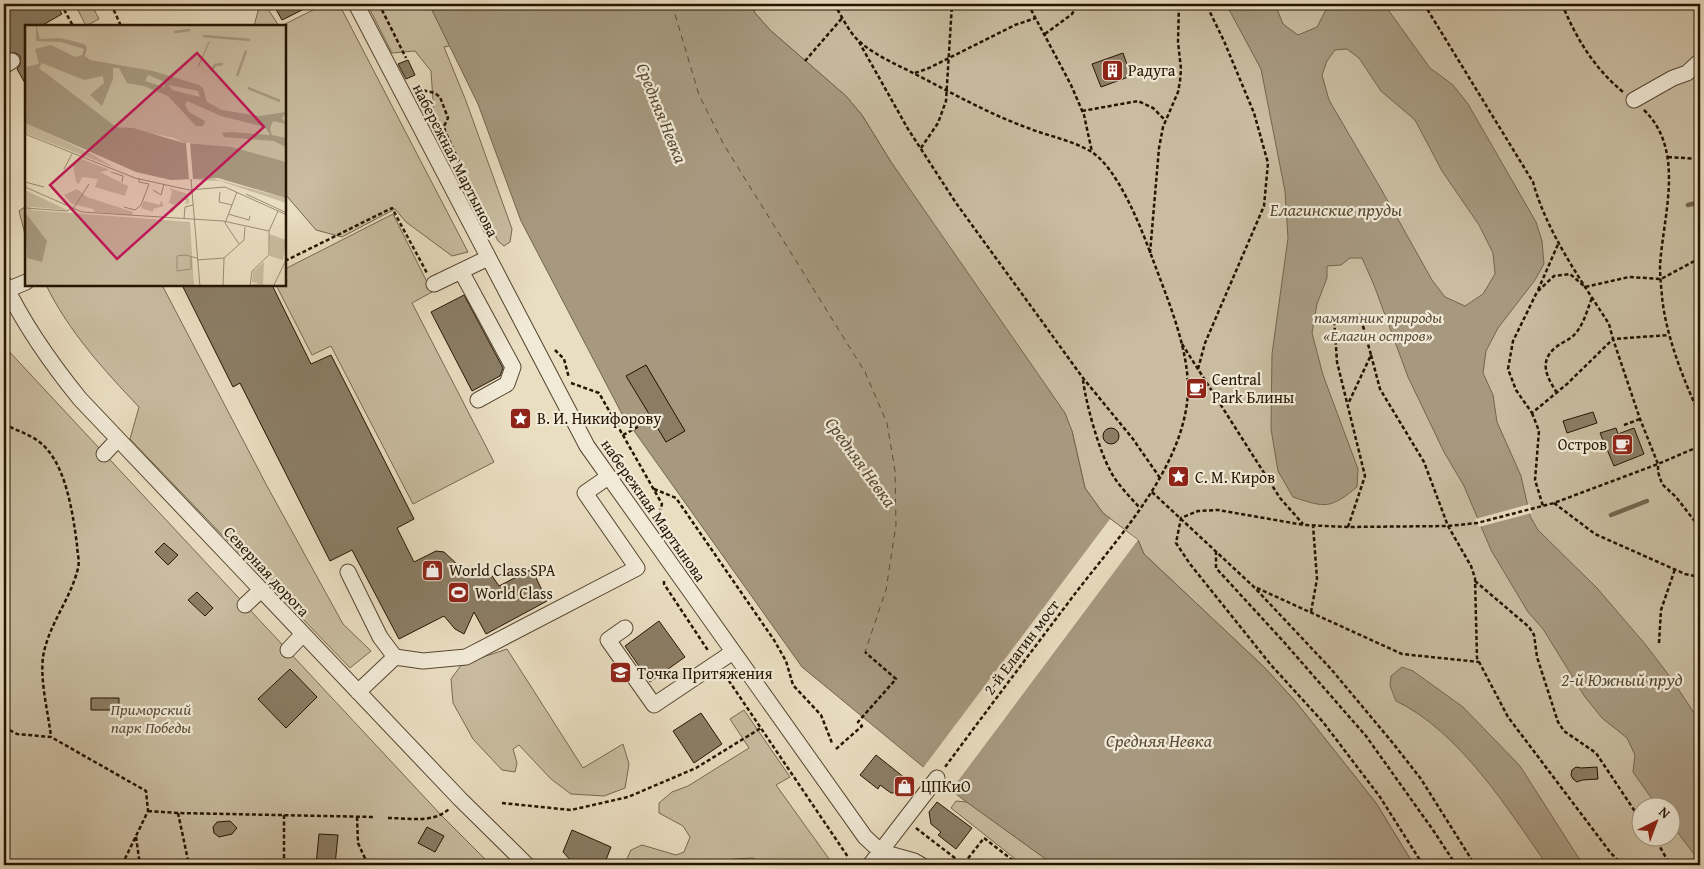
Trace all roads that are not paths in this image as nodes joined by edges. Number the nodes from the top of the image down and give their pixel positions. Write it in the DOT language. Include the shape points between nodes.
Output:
graph roads {
  1 [pos="356,4"];
  2 [pos="1700,49"];
  3 [pos="1698,63"];
  4 [pos="1634,100"];
  5 [pos="488,258"];
  6 [pos="461,271"];
  7 [pos="25,282"];
  8 [pos="434,284"];
  9 [pos="6,287"];
  10 [pos="478,400"];
  11 [pos="118,439"];
  12 [pos="104,454"];
  13 [pos="608,477"];
  14 [pos="348,572"];
  15 [pos="261,590"];
  16 [pos="245,605"];
  17 [pos="625,628"];
  18 [pos="303,634"];
  19 [pos="288,650"];
  20 [pos="733,652"];
  21 [pos="396,657"];
  22 [pos="358,692"];
  23 [pos="937,778"];
  24 [pos="880,852"];
  25 [pos="527,865"];
  26 [pos="870,865"];
  27 [pos="895,865"];
  28 [pos="921,865"];
  1 -- 5 [label="street, набережная Мартынова"];
  2 -- 3 [label="street"];
  3 -- 4 [label="street" via="1687,73"];
  5 -- 6 [label="street"];
  5 -- 13 [label="street, набережная Мартынова" via="583,438"];
  6 -- 8 [label="street"];
  6 -- 10 [label="street" via="513,367 508,384"];
  7 -- 9 [label="street"];
  9 -- 11 [label="street, Северная дорога" via="50,362"];
  11 -- 12 [label="street"];
  11 -- 15 [label="street, Северная дорога"];
  13 -- 20 [label="street, набережная Мартынова"];
  13 -- 21 [label="street" via="585,493 637,568 466,657 423,661"];
  14 -- 21 [label="street" via="380,637"];
  15 -- 16 [label="street"];
  15 -- 18 [label="street, Северная дорога"];
  17 -- 20 [label="street" via="608,640 654,705"];
  18 -- 19 [label="street"];
  18 -- 22 [label="street, Северная дорога"];
  20 -- 24 [label="street, набережная Мартынова" via="860,830"];
  21 -- 22 [label="street"];
  22 -- 25 [label="street, Северная дорога"];
  23 -- 24 [label="street"];
  24 -- 26 [label="street"];
  24 -- 27 [label="street, набережная Мартынова"];
  24 -- 28 [label="street"];
}
